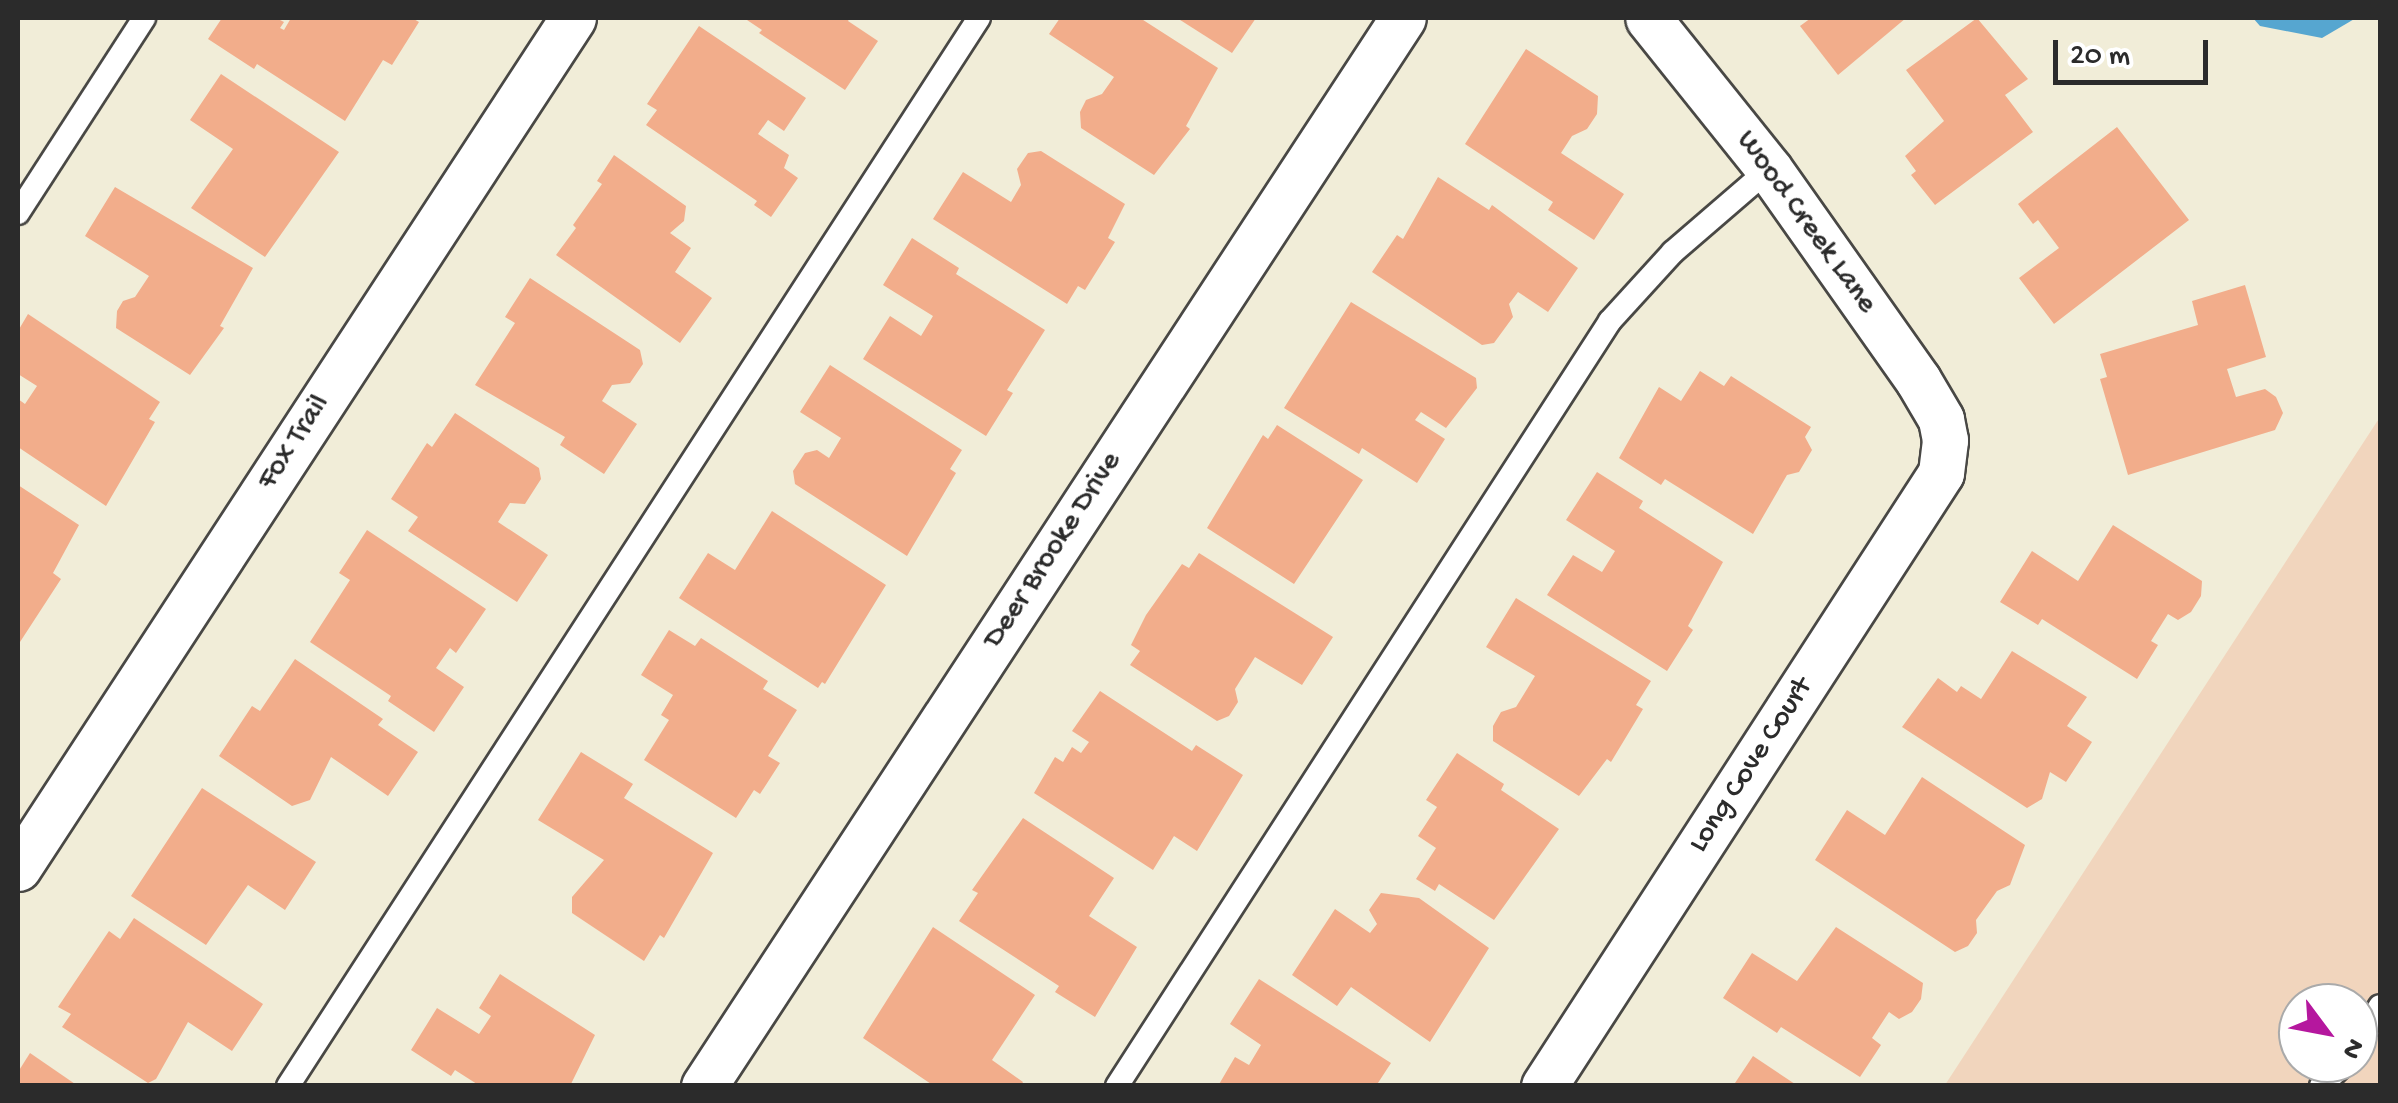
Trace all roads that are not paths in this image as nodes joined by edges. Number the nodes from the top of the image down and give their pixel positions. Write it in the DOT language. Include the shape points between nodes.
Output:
graph roads {
  1 [pos="144,18"];
  2 [pos="573,18"];
  3 [pos="979,18"];
  4 [pos="1403,18"];
  5 [pos="1648,18"];
  6 [pos="1769,169"];
  7 [pos="18,213"];
  8 [pos="1945,440"];
  9 [pos="18,868"];
  10 [pos="288,1086"];
  11 [pos="704,1086"];
  12 [pos="1117,1086"];
  13 [pos="1544,1086"];
  1 -- 7 [label="lane"];
  2 -- 9 [label="street, Fox Trail"];
  3 -- 10 [label="lane"];
  4 -- 11 [label="street, Deer Brooke Drive"];
  5 -- 6 [label="street, Wood Creek Lane"];
  6 -- 8 [label="street, Wood Creek Lane" via="1918,380"];
  6 -- 12 [label="lane" via="1673,252 1610,321"];
  8 -- 13 [label="street, Long Cove Court" via="1933,487"];
}
